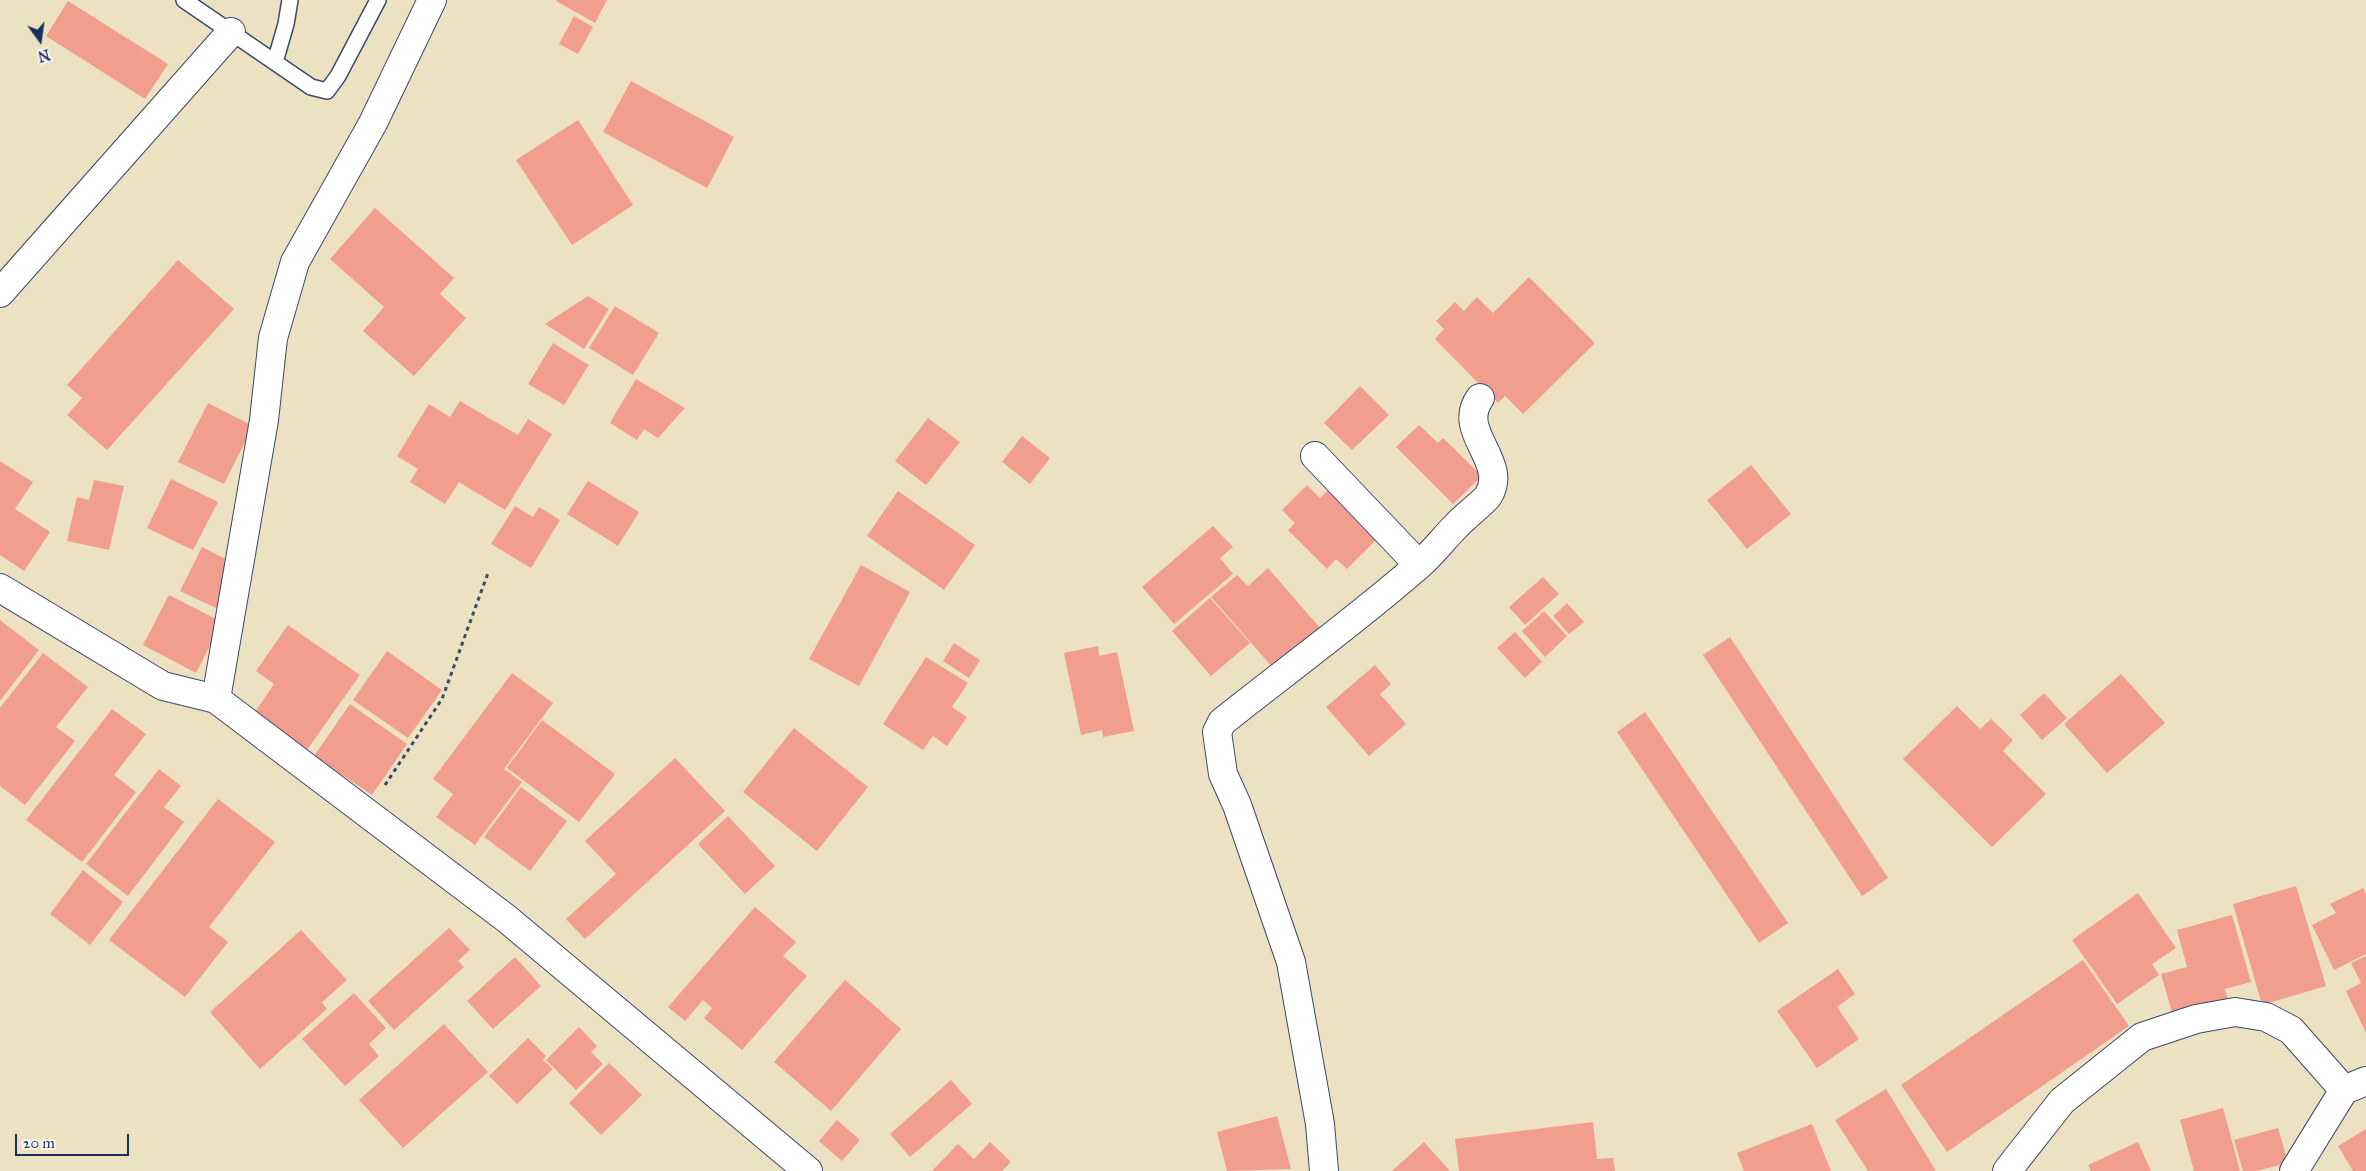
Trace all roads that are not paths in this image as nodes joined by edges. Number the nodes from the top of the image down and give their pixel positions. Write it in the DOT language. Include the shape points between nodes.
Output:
graph roads {
  1 [pos="184,0"];
  2 [pos="290,0"];
  3 [pos="378,0"];
  4 [pos="432,0"];
  5 [pos="231,32"];
  6 [pos="275,62"];
  7 [pos="0,293"];
  8 [pos="1480,398"];
  9 [pos="1315,456"];
  10 [pos="1419,565"];
  11 [pos="0,588"];
  12 [pos="216,699"];
  13 [pos="2355,1085"];
  14 [pos="808,1171"];
  15 [pos="1324,1171"];
  16 [pos="2007,1171"];
  17 [pos="2294,1171"];
  1 -- 5 [label="lane"];
  2 -- 6 [label="lane"];
  3 -- 6 [label="lane" via="327,91 311,87"];
  4 -- 12 [label="street" via="373,124 295,262 274,338 264,420"];
  5 -- 6 [label="lane"];
  5 -- 7 [label="street"];
  8 -- 10 [label="street" via="1472,415 1474,428 1493,469 1493,484 1487,498 1471,510"];
  9 -- 10 [label="street"];
  10 -- 15 [label="street" via="1222,722 1217,732 1223,774 1237,805 1291,962 1320,1124"];
  11 -- 12 [label="street" via="163,686"];
  12 -- 14 [label="street" via="507,919"];
  13 -- 16 [label="street" via="2291,1030 2266,1017 2234,1012 2196,1019 2142,1037 2062,1100"];
  13 -- 17 [label="street"];
}
